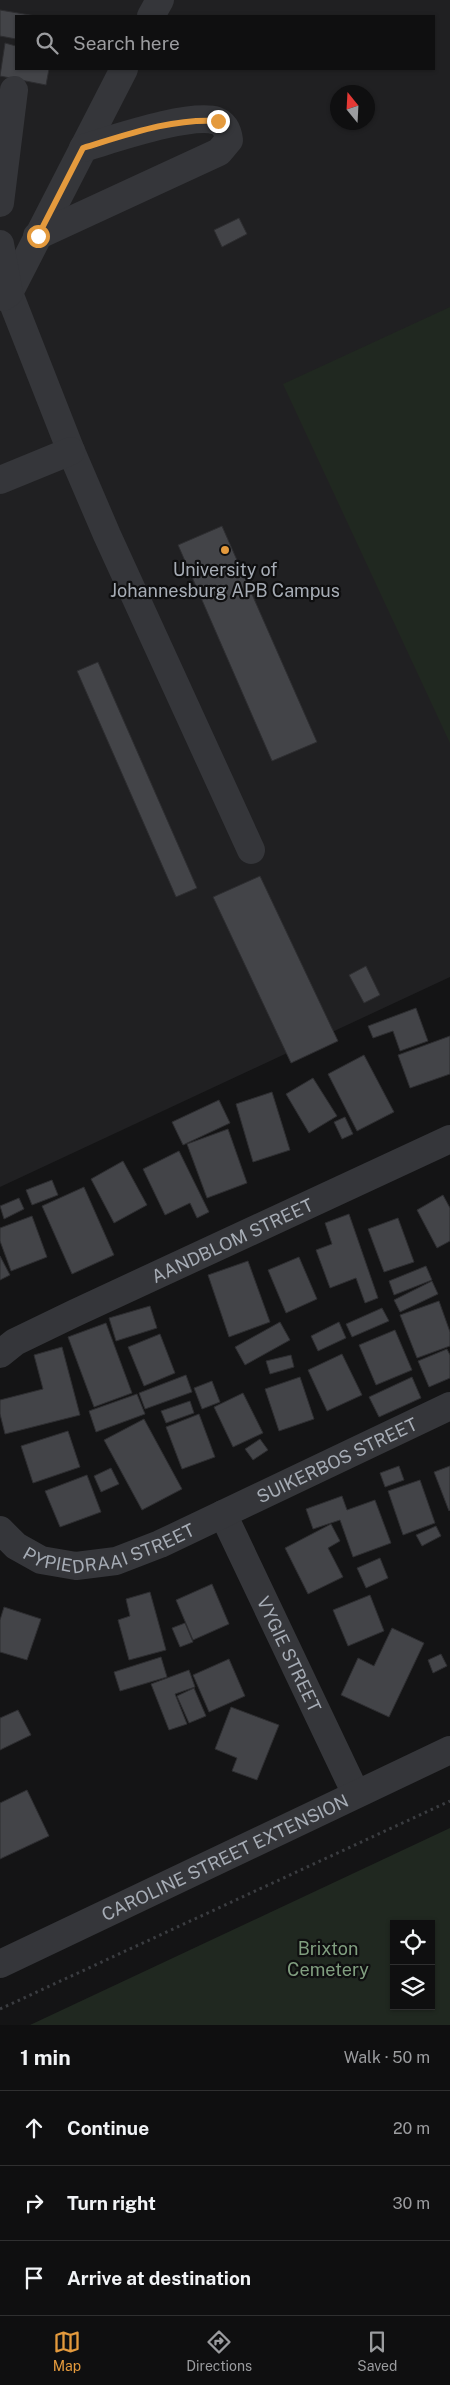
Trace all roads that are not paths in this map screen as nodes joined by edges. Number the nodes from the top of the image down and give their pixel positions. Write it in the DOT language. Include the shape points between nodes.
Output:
graph roads {
  1 [pos="160,0"];
  2 [pos="152,15"];
  3 [pos="123,70"];
  4 [pos="14,90"];
  5 [pos="83,148"];
  6 [pos="0,203"];
  7 [pos="38,236"];
  8 [pos="0,244"];
  9 [pos="4,296"];
  10 [pos="71,451"];
  11 [pos="0,480"];
  12 [pos="252,850"];
  13 [pos="450,1139"];
  14 [pos="8,1348"];
  15 [pos="450,1406"];
  16 [pos="223,1514"];
  17 [pos="0,1530"];
  18 [pos="450,1750"];
  19 [pos="356,1794"];
  20 [pos="0,1964"];
  1 -- 2 [label="street"];
  3 -- 5 [label="street"];
  4 -- 6 [label="street"];
  5 -- 7 [label="street"];
  5 -- 7 [label="street" via="175,123 200,120 218,121 227,130 229,140 219,152"];
  7 -- 9 [label="street"];
  8 -- 9 [label="street"];
  9 -- 10 [label="street"];
  10 -- 11 [label="street"];
  10 -- 12 [label="street"];
  13 -- 14 [label="street, AANDBLOM STREET"];
  15 -- 16 [label="street, SUIKERBOS STREET"];
  16 -- 17 [label="street, PYPIEDRAAI STREET" via="116,1561 76,1566 41,1560 16,1546"];
  16 -- 19 [label="street, VYGIE STREET"];
  18 -- 19 [label="street, CAROLINE STREET EXTENSION"];
  19 -- 20 [label="street, CAROLINE STREET EXTENSION"];
}
